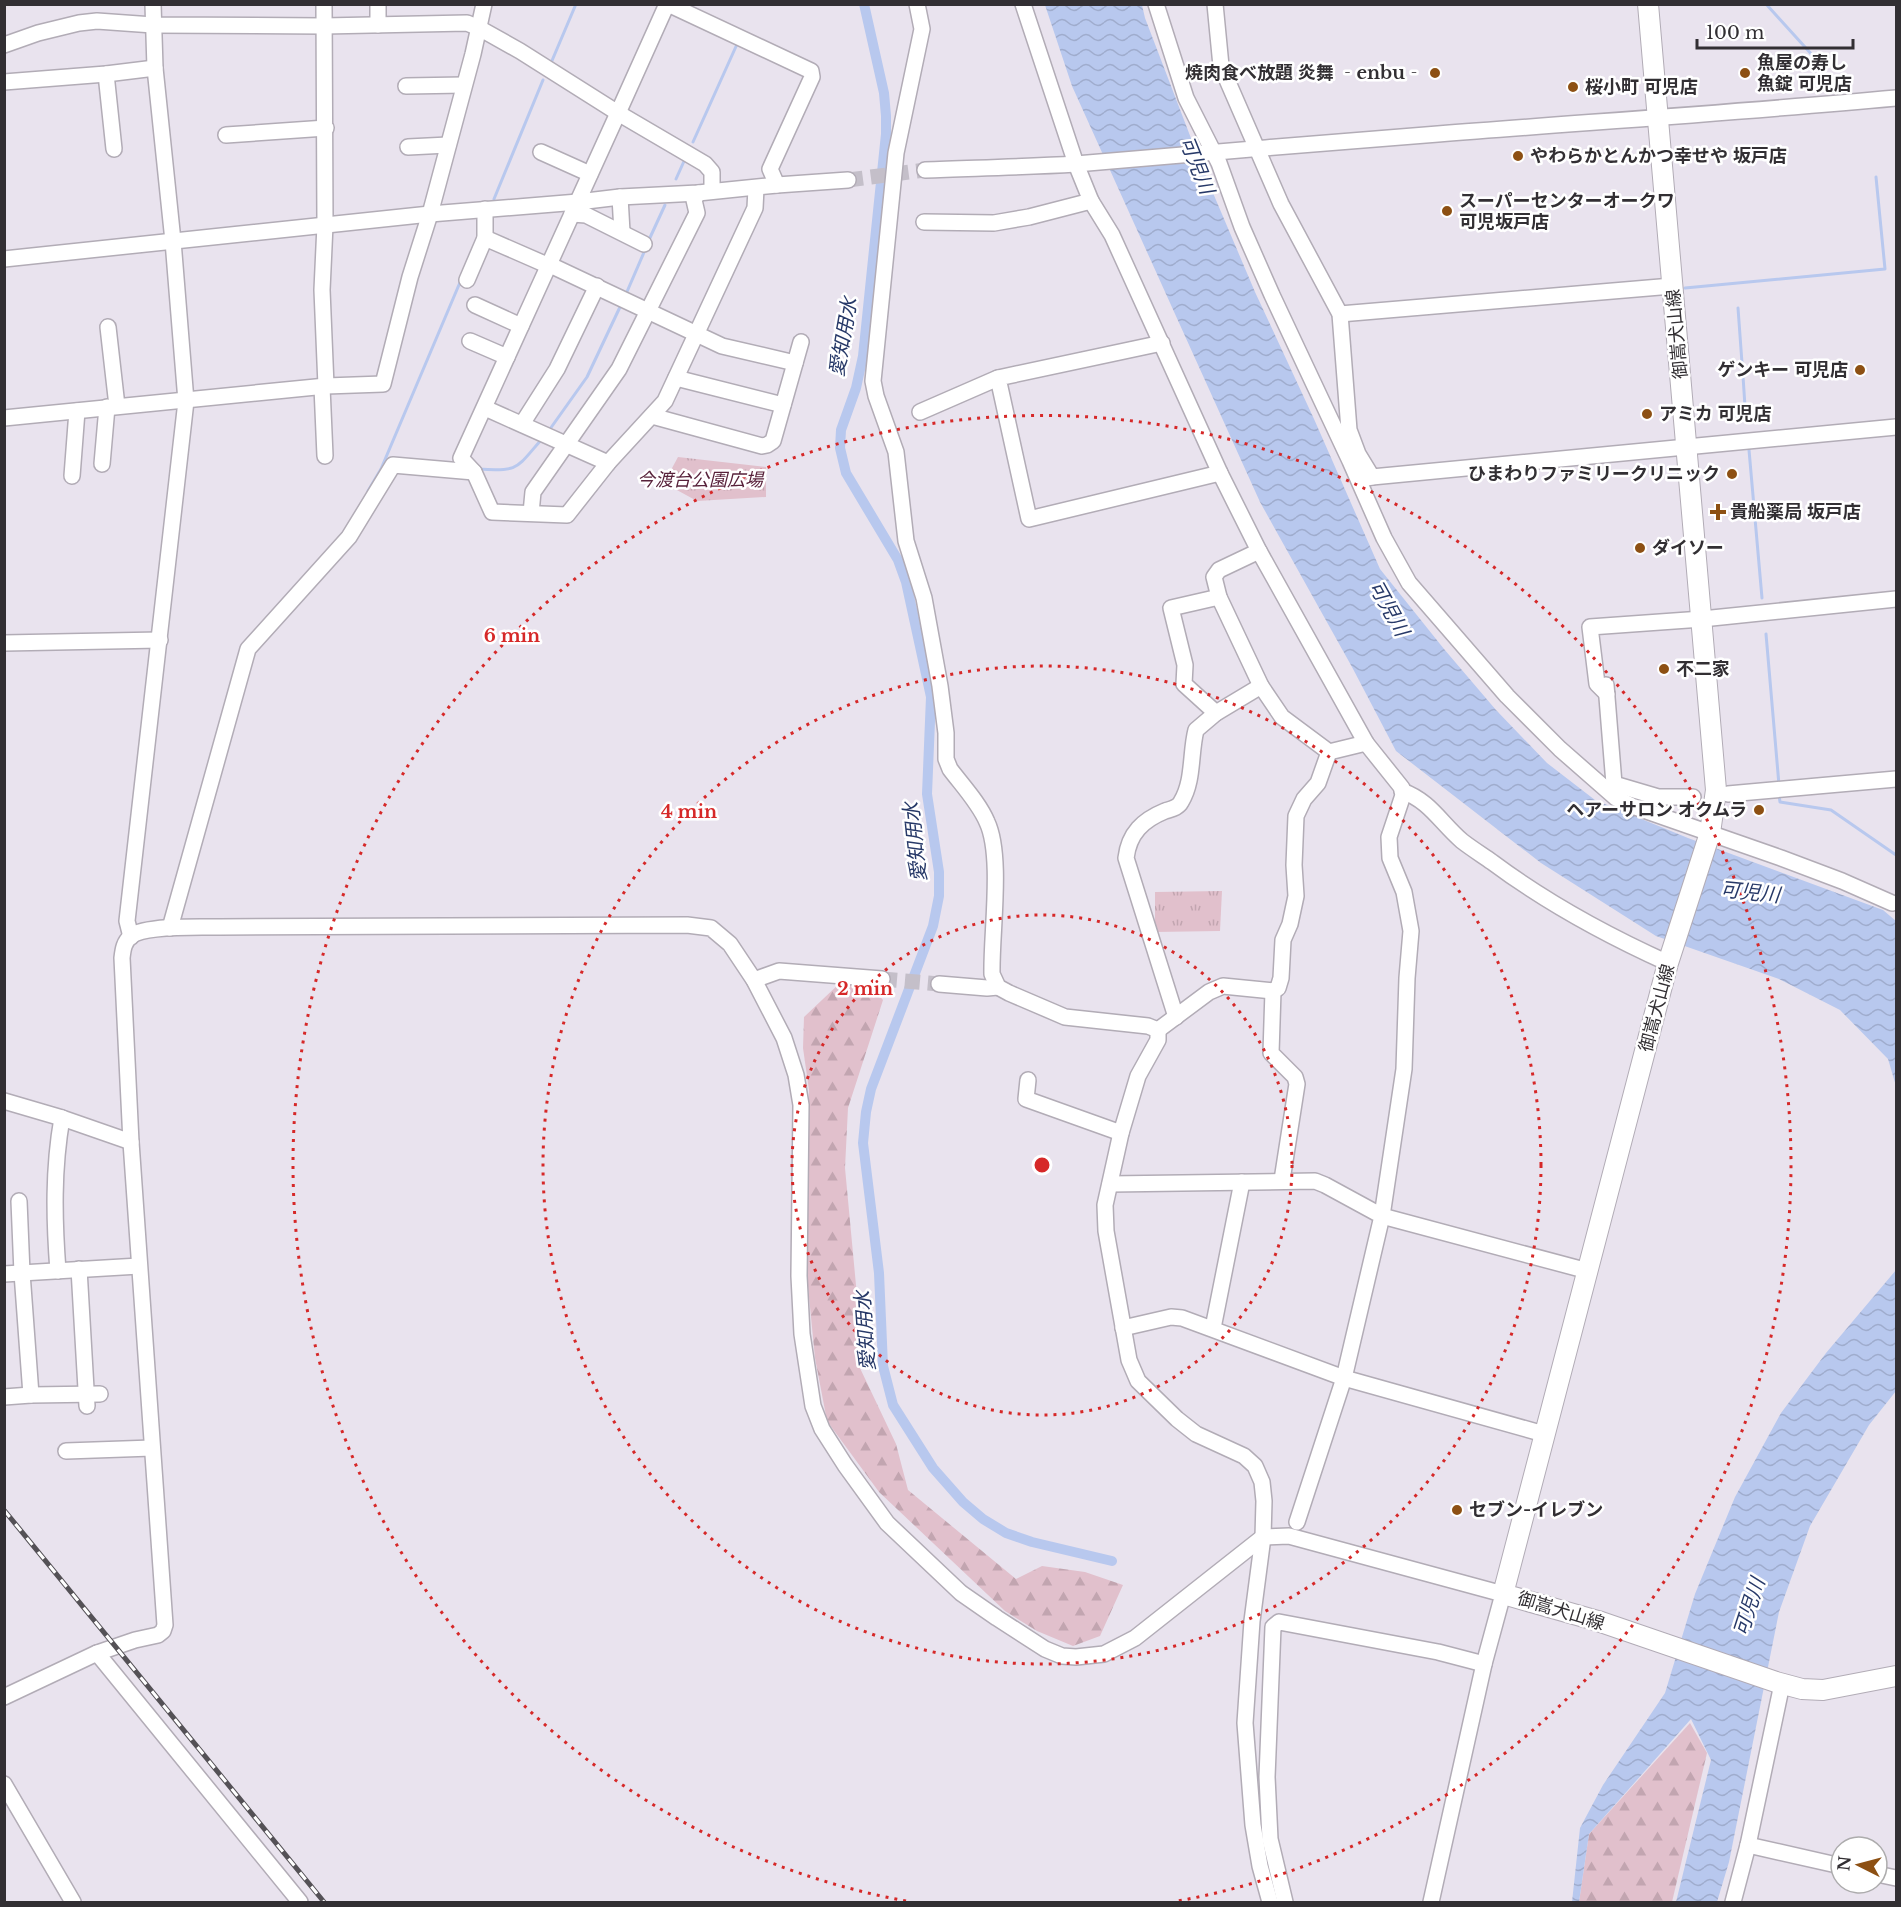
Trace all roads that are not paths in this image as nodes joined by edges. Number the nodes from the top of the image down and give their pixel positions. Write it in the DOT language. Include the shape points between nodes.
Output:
graph roads {
  1 [pos="153,4"];
  2 [pos="324,4"];
  3 [pos="378,4"];
  4 [pos="484,4"];
  5 [pos="667,4"];
  6 [pos="917,4"];
  7 [pos="1023,4"];
  8 [pos="1155,4"];
  9 [pos="1215,4"];
  10 [pos="1648,4"];
  11 [pos="153,25"];
  12 [pos="378,25"];
  13 [pos="324,26"];
  14 [pos="479,28"];
  15 [pos="4,45"];
  16 [pos="155,68"];
  17 [pos="106,74"];
  18 [pos="4,82"];
  19 [pos="464,85"];
  20 [pos="406,86"];
  21 [pos="1896,98"];
  22 [pos="618,113"];
  23 [pos="1659,117"];
  24 [pos="326,128"];
  25 [pos="226,135"];
  26 [pos="448,145"];
  27 [pos="408,147"];
  28 [pos="114,149"];
  29 [pos="1257,150"];
  30 [pos="541,152"];
  31 [pos="1206,152"];
  32 [pos="1076,164"];
  33 [pos="925,170"];
  34 [pos="590,174"];
  35 [pos="848,180"];
  36 [pos="777,185"];
  37 [pos="756,188"];
  38 [pos="705,192"];
  39 [pos="620,197"];
  40 [pos="1091,201"];
  41 [pos="575,208"];
  42 [pos="485,209"];
  43 [pos="430,214"];
  44 [pos="924,222"];
  45 [pos="325,225"];
  46 [pos="622,232"];
  47 [pos="485,237"];
  48 [pos="173,241"];
  49 [pos="644,244"];
  50 [pos="4,259"];
  51 [pos="548,264"];
  52 [pos="467,280"];
  53 [pos="597,286"];
  54 [pos="1672,286"];
  55 [pos="475,305"];
  56 [pos="649,311"];
  57 [pos="1340,314"];
  58 [pos="521,326"];
  59 [pos="108,327"];
  60 [pos="696,334"];
  61 [pos="470,341"];
  62 [pos="801,342"];
  63 [pos="1161,343"];
  64 [pos="507,357"];
  65 [pos="795,363"];
  66 [pos="676,378"];
  67 [pos="998,378"];
  68 [pos="324,386"];
  69 [pos="186,401"];
  70 [pos="783,405"];
  71 [pos="112,407"];
  72 [pos="485,408"];
  73 [pos="76,411"];
  74 [pos="920,412"];
  75 [pos="652,416"];
  76 [pos="4,418"];
  77 [pos="522,424"];
  78 [pos="1896,427"];
  79 [pos="567,445"];
  80 [pos="1686,448"];
  81 [pos="325,456"];
  82 [pos="608,463"];
  83 [pos="102,464"];
  84 [pos="474,472"];
  85 [pos="1220,474"];
  86 [pos="72,476"];
  87 [pos="1365,478"];
  88 [pos="531,513"];
  89 [pos="1258,551"];
  90 [pos="1219,597"];
  91 [pos="1896,599"];
  92 [pos="1702,620"];
  93 [pos="160,640"];
  94 [pos="1601,642"];
  95 [pos="4,643"];
  96 [pos="1261,686"];
  97 [pos="1607,694"];
  98 [pos="1216,713"];
  99 [pos="1366,743"];
  100 [pos="1329,752"];
  101 [pos="1896,779"];
  102 [pos="1623,787"];
  103 [pos="1402,791"];
  104 [pos="1728,794"];
  105 [pos="1693,797"];
  106 [pos="1626,802"];
  107 [pos="1710,833"];
  108 [pos="1892,903"];
  109 [pos="170,928"];
  110 [pos="131,937"];
  111 [pos="1668,963"];
  112 [pos="882,979"];
  113 [pos="754,980"];
  114 [pos="939,984"];
  115 [pos="998,987"];
  116 [pos="1273,991"];
  117 [pos="1176,1017"];
  118 [pos="1158,1030"];
  119 [pos="1028,1080"];
  120 [pos="4,1101"];
  121 [pos="62,1118"];
  122 [pos="1121,1133"];
  123 [pos="131,1142"];
  124 [pos="1282,1180"];
  125 [pos="1242,1182"];
  126 [pos="1110,1184"];
  127 [pos="19,1201"];
  128 [pos="1382,1216"];
  129 [pos="139,1266"];
  130 [pos="79,1269"];
  131 [pos="58,1271"];
  132 [pos="1587,1271"];
  133 [pos="22,1273"];
  134 [pos="4,1274"];
  135 [pos="1124,1328"];
  136 [pos="1213,1328"];
  137 [pos="1344,1378"];
  138 [pos="31,1395"];
  139 [pos="4,1397"];
  140 [pos="1544,1434"];
  141 [pos="152,1448"];
  142 [pos="66,1450"];
  143 [pos="1297,1522"];
  144 [pos="1263,1537"];
  145 [pos="1503,1594"];
  146 [pos="97,1653"];
  147 [pos="1484,1664"];
  148 [pos="1896,1676"];
  149 [pos="1779,1683"];
  150 [pos="4,1697"];
  151 [pos="4,1784"];
  152 [pos="1748,1845"];
  153 [pos="1829,1863"];
  154 [pos="73,1902"];
  155 [pos="300,1902"];
  156 [pos="1270,1902"];
  157 [pos="1285,1902"];
  158 [pos="1431,1902"];
  159 [pos="1733,1902"];
  1 -- 11 [label="street"];
  2 -- 13 [label="street"];
  3 -- 12 [label="street"];
  4 -- 14 [label="street"];
  5 -- 22 [label="street"];
  5 -- 36 [label="street" via="811,71 812,77 770,169"];
  6 -- 115 [label="street" via="922,29 896,153 873,381 896,452 906,541 924,598 940,686 946,759 987,820 992,834 992,974"];
  7 -- 32 [label="street"];
  8 -- 31 [label="street"];
  9 -- 29 [label="street" via="1221,66"];
  10 -- 23 [label="main road, 御嵩犬山線"];
  11 -- 13 [label="street"];
  11 -- 15 [label="street" via="79,23"];
  11 -- 16 [label="street"];
  12 -- 13 [label="street"];
  12 -- 14 [label="street" via="467,23"];
  13 -- 24 [label="street"];
  14 -- 19 [label="street"];
  14 -- 22 [label="street"];
  16 -- 17 [label="street"];
  16 -- 48 [label="street"];
  17 -- 18 [label="street"];
  17 -- 28 [label="street"];
  19 -- 20 [label="street"];
  19 -- 26 [label="street"];
  21 -- 23 [label="street"];
  22 -- 34 [label="street"];
  22 -- 38 [label="street" via="705,164 712,172"];
  23 -- 29 [label="street"];
  23 -- 54 [label="main road, 御嵩犬山線"];
  24 -- 25 [label="street"];
  24 -- 45 [label="street"];
  26 -- 27 [label="street"];
  26 -- 43 [label="street"];
  29 -- 31 [label="street"];
  29 -- 57 [label="street"];
  30 -- 34 [label="street"];
  31 -- 32 [label="street"];
  31 -- 87 [label="street" via="1219,163 1272,295"];
  32 -- 33 [label="street"];
  32 -- 40 [label="street"];
  34 -- 41 [label="street"];
  35 -- 36 [label="street"];
  36 -- 37 [label="street"];
  37 -- 38 [label="street"];
  37 -- 60 [label="street" via="755,208"];
  38 -- 39 [label="street"];
  38 -- 56 [label="street" via="694,200 697,213"];
  39 -- 41 [label="street"];
  39 -- 46 [label="street"];
  40 -- 44 [label="street" via="994,223"];
  40 -- 63 [label="street" via="1112,235"];
  41 -- 42 [label="street"];
  41 -- 46 [label="street"];
  41 -- 51 [label="street"];
  42 -- 43 [label="street"];
  42 -- 47 [label="street"];
  43 -- 45 [label="street"];
  43 -- 68 [label="street" via="383,384"];
  45 -- 48 [label="street"];
  45 -- 68 [label="street"];
  46 -- 49 [label="street"];
  47 -- 51 [label="street"];
  47 -- 52 [label="street"];
  48 -- 50 [label="street"];
  48 -- 69 [label="street"];
  51 -- 53 [label="street"];
  51 -- 58 [label="street"];
  53 -- 56 [label="street"];
  53 -- 77 [label="street" via="557,369"];
  54 -- 57 [label="street"];
  54 -- 80 [label="main road, 御嵩犬山線"];
  55 -- 58 [label="street"];
  56 -- 60 [label="street"];
  56 -- 79 [label="street" via="619,369"];
  57 -- 87 [label="street" via="1349,430"];
  58 -- 64 [label="street"];
  59 -- 71 [label="street"];
  60 -- 65 [label="street" via="722,346"];
  60 -- 66 [label="street"];
  61 -- 64 [label="street"];
  62 -- 65 [label="street"];
  63 -- 67 [label="street"];
  63 -- 85 [label="street"];
  64 -- 72 [label="street"];
  65 -- 70 [label="street"];
  66 -- 70 [label="street"];
  66 -- 75 [label="street"];
  67 -- 74 [label="street"];
  67 -- 85 [label="street" via="1029,519"];
  68 -- 69 [label="street"];
  68 -- 81 [label="street"];
  69 -- 71 [label="street"];
  69 -- 93 [label="street"];
  70 -- 75 [label="street" via="773,441 762,446"];
  71 -- 73 [label="street"];
  71 -- 83 [label="street"];
  72 -- 77 [label="street"];
  72 -- 84 [label="street" via="461,458"];
  73 -- 76 [label="street"];
  73 -- 86 [label="street"];
  75 -- 82 [label="street"];
  77 -- 79 [label="street"];
  78 -- 80 [label="street"];
  79 -- 82 [label="street"];
  79 -- 88 [label="street" via="533,492"];
  80 -- 87 [label="street"];
  80 -- 92 [label="main road, 御嵩犬山線"];
  82 -- 88 [label="street" via="567,515"];
  84 -- 88 [label="street" via="492,512"];
  84 -- 109 [label="street" via="393,465 349,537 248,649"];
  85 -- 89 [label="street"];
  87 -- 106 [label="street" via="1384,538 1409,582 1507,696 1560,749 1616,798"];
  89 -- 90 [label="street" via="1219,570 1214,577"];
  89 -- 99 [label="street"];
  90 -- 96 [label="street"];
  90 -- 98 [label="street" via="1171,609 1185,665 1184,684"];
  91 -- 92 [label="street"];
  92 -- 97 [label="street" via="1590,627 1597,684"];
  92 -- 107 [label="main road, 御嵩犬山線" via="1716,790"];
  93 -- 95 [label="street"];
  93 -- 110 [label="street" via="127,921"];
  94 -- 97 [label="street"];
  96 -- 98 [label="street"];
  96 -- 100 [label="street" via="1282,717"];
  97 -- 102 [label="street" via="1614,784"];
  98 -- 117 [label="street" via="1196,730 1188,784 1179,806 1152,816 1135,832 1126,858"];
  99 -- 100 [label="street"];
  99 -- 103 [label="street"];
  100 -- 116 [label="street" via="1318,783 1296,816 1296,896 1283,940 1281,984"];
  101 -- 104 [label="street"];
  102 -- 105 [label="street" via="1658,797"];
  102 -- 106 [label="street"];
  103 -- 111 [label="street" via="1418,797 1461,840 1561,909"];
  103 -- 128 [label="street" via="1389,837 1390,858 1404,892 1411,931 1406,1038"];
  106 -- 107 [label="street"];
  107 -- 108 [label="street"];
  107 -- 111 [label="main road, 御嵩犬山線"];
  109 -- 110 [label="street" via="139,932"];
  109 -- 113 [label="street" via="687,925 711,928 730,944"];
  110 -- 123 [label="street" via="124,944 122,958"];
  111 -- 132 [label="main road, 御嵩犬山線"];
  112 -- 113 [label="street" via="779,971"];
  113 -- 144 [label="street" via="784,1038 801,1105 799,1276 802,1334 813,1406 822,1429 845,1465 888,1523 961,1593 1030,1641 1062,1656 1076,1657 1104,1654 1135,1638"];
  114 -- 115 [label="street"];
  115 -- 118 [label="street" via="1065,1017"];
  116 -- 117 [label="street" via="1223,986"];
  116 -- 124 [label="street" via="1271,1053 1297,1084"];
  117 -- 118 [label="street"];
  118 -- 122 [label="street" via="1158,1040 1138,1076"];
  119 -- 122 [label="street" via="1026,1099"];
  120 -- 121 [label="street"];
  121 -- 123 [label="street"];
  121 -- 131 [label="street" via="54,1204"];
  122 -- 126 [label="street"];
  123 -- 129 [label="street"];
  124 -- 125 [label="street"];
  124 -- 128 [label="street" via="1315,1181"];
  125 -- 126 [label="street"];
  125 -- 136 [label="street"];
  126 -- 135 [label="street" via="1104,1205 1106,1231"];
  127 -- 133 [label="street"];
  128 -- 132 [label="street"];
  128 -- 137 [label="street"];
  129 -- 130 [label="street"];
  129 -- 141 [label="street"];
  130 -- 131 [label="street"];
  130 -- 138 [label="street" via="91,1398"];
  131 -- 133 [label="street"];
  132 -- 140 [label="main road, 御嵩犬山線"];
  133 -- 134 [label="street"];
  133 -- 138 [label="street"];
  135 -- 136 [label="street" via="1171,1317"];
  135 -- 144 [label="street" via="1129,1360 1138,1381 1196,1434 1244,1456 1255,1466 1262,1482"];
  136 -- 137 [label="street"];
  137 -- 140 [label="street"];
  137 -- 143 [label="street"];
  138 -- 139 [label="street"];
  140 -- 145 [label="main road, 御嵩犬山線"];
  141 -- 142 [label="street"];
  141 -- 146 [label="street" via="165,1625 158,1635"];
  144 -- 145 [label="street" via="1289,1536"];
  144 -- 156 [label="street" via="1245,1723 1253,1825"];
  145 -- 147 [label="street"];
  145 -- 149 [label="main road, 御嵩犬山線" via="1598,1621"];
  146 -- 150 [label="street"];
  146 -- 155 [label="street"];
  147 -- 157 [label="street" via="1279,1622 1273,1627 1267,1776 1270,1839"];
  147 -- 158 [label="street"];
  148 -- 149 [label="main road, 御嵩犬山線" via="1823,1690"];
  149 -- 152 [label="street"];
  151 -- 154 [label="street"];
  152 -- 153 [label="street"];
  152 -- 159 [label="street"];
}
